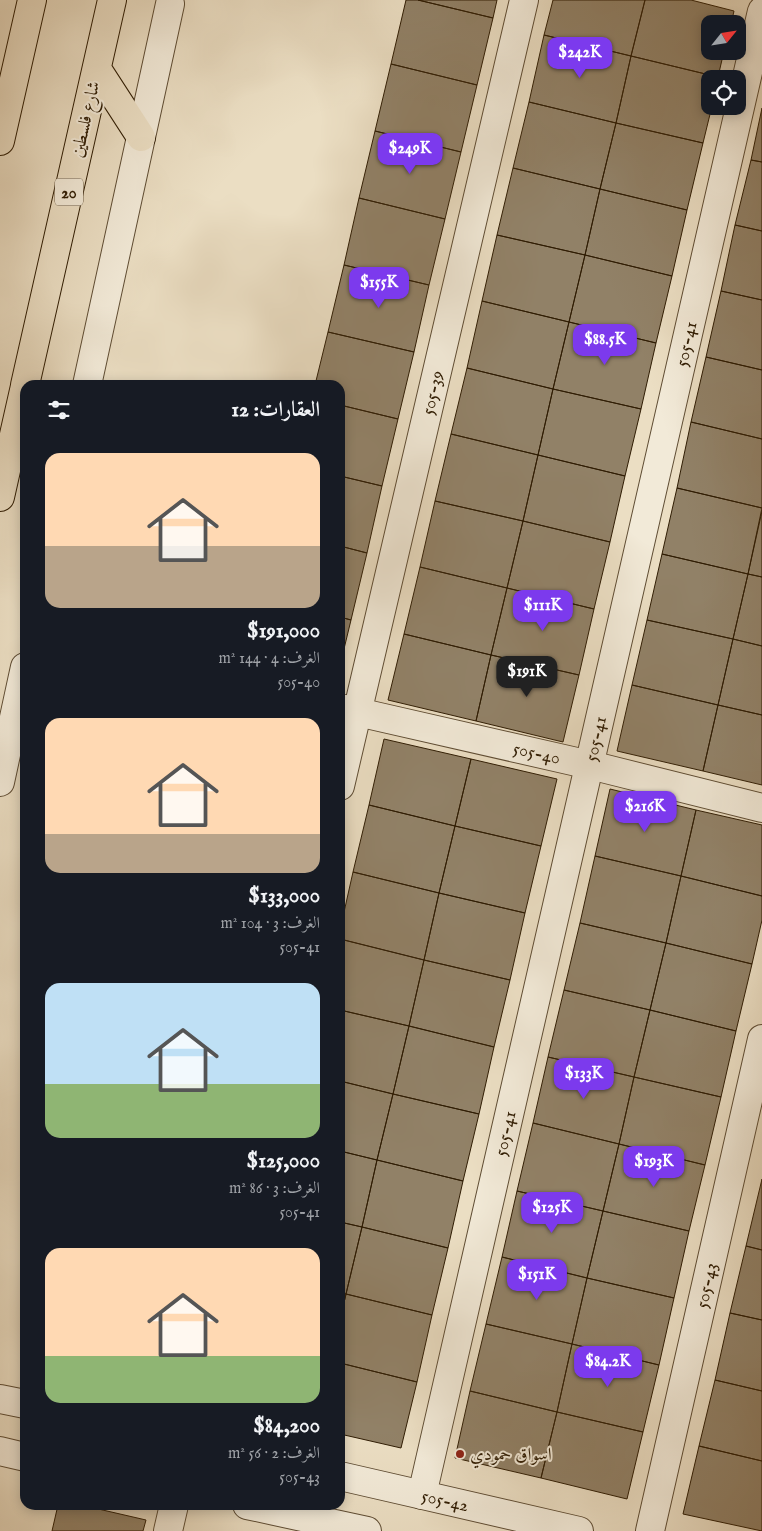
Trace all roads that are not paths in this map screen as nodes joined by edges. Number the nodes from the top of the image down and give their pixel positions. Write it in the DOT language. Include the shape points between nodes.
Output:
graph roads {
  1 [pos="32,0"];
  2 [pos="112,0"];
  3 [pos="524,0"];
  4 [pos="170,4"];
  5 [pos="762,12"];
  6 [pos="96,69"];
  7 [pos="141,137"];
  8 [pos="0,141"];
  9 [pos="26,380"];
  10 [pos="88,380"];
  11 [pos="20,408"];
  12 [pos="0,497"];
  13 [pos="20,690"];
  14 [pos="348,710"];
  15 [pos="345,738"];
  16 [pos="590,765"];
  17 [pos="0,782"];
  18 [pos="762,808"];
  19 [pos="762,1039"];
  20 [pos="0,1399"];
  21 [pos="20,1403"];
  22 [pos="0,1452"];
  23 [pos="20,1456"];
  24 [pos="345,1477"];
  25 [pos="422,1495"];
  26 [pos="173,1510"];
  27 [pos="270,1510"];
  28 [pos="168,1531"];
  29 [pos="367,1531"];
  30 [pos="580,1531"];
  31 [pos="650,1531"];
  1 -- 8 [label="main road"];
  2 -- 6 [label="main road, شارع فلسطين / 20"];
  3 -- 14 [label="street, 505-39"];
  4 -- 7 [label="street"];
  5 -- 16 [label="street, 505-41"];
  6 -- 7 [label="main road"];
  6 -- 9 [label="main road, شارع فلسطين / 20"];
  7 -- 10 [label="street"];
  11 -- 12 [label="main road, شارع فلسطين / 20"];
  13 -- 17 [label="street"];
  14 -- 15 [label="street, 505-39"];
  14 -- 16 [label="street, 505-40"];
  16 -- 18 [label="street, 505-40"];
  16 -- 25 [label="street, 505-41"];
  19 -- 31 [label="street, 505-43"];
  20 -- 21 [label="street"];
  22 -- 23 [label="street"];
  24 -- 25 [label="street, 505-42"];
  25 -- 30 [label="street, 505-42"];
  26 -- 28 [label="street"];
  27 -- 29 [label="street"];
}
